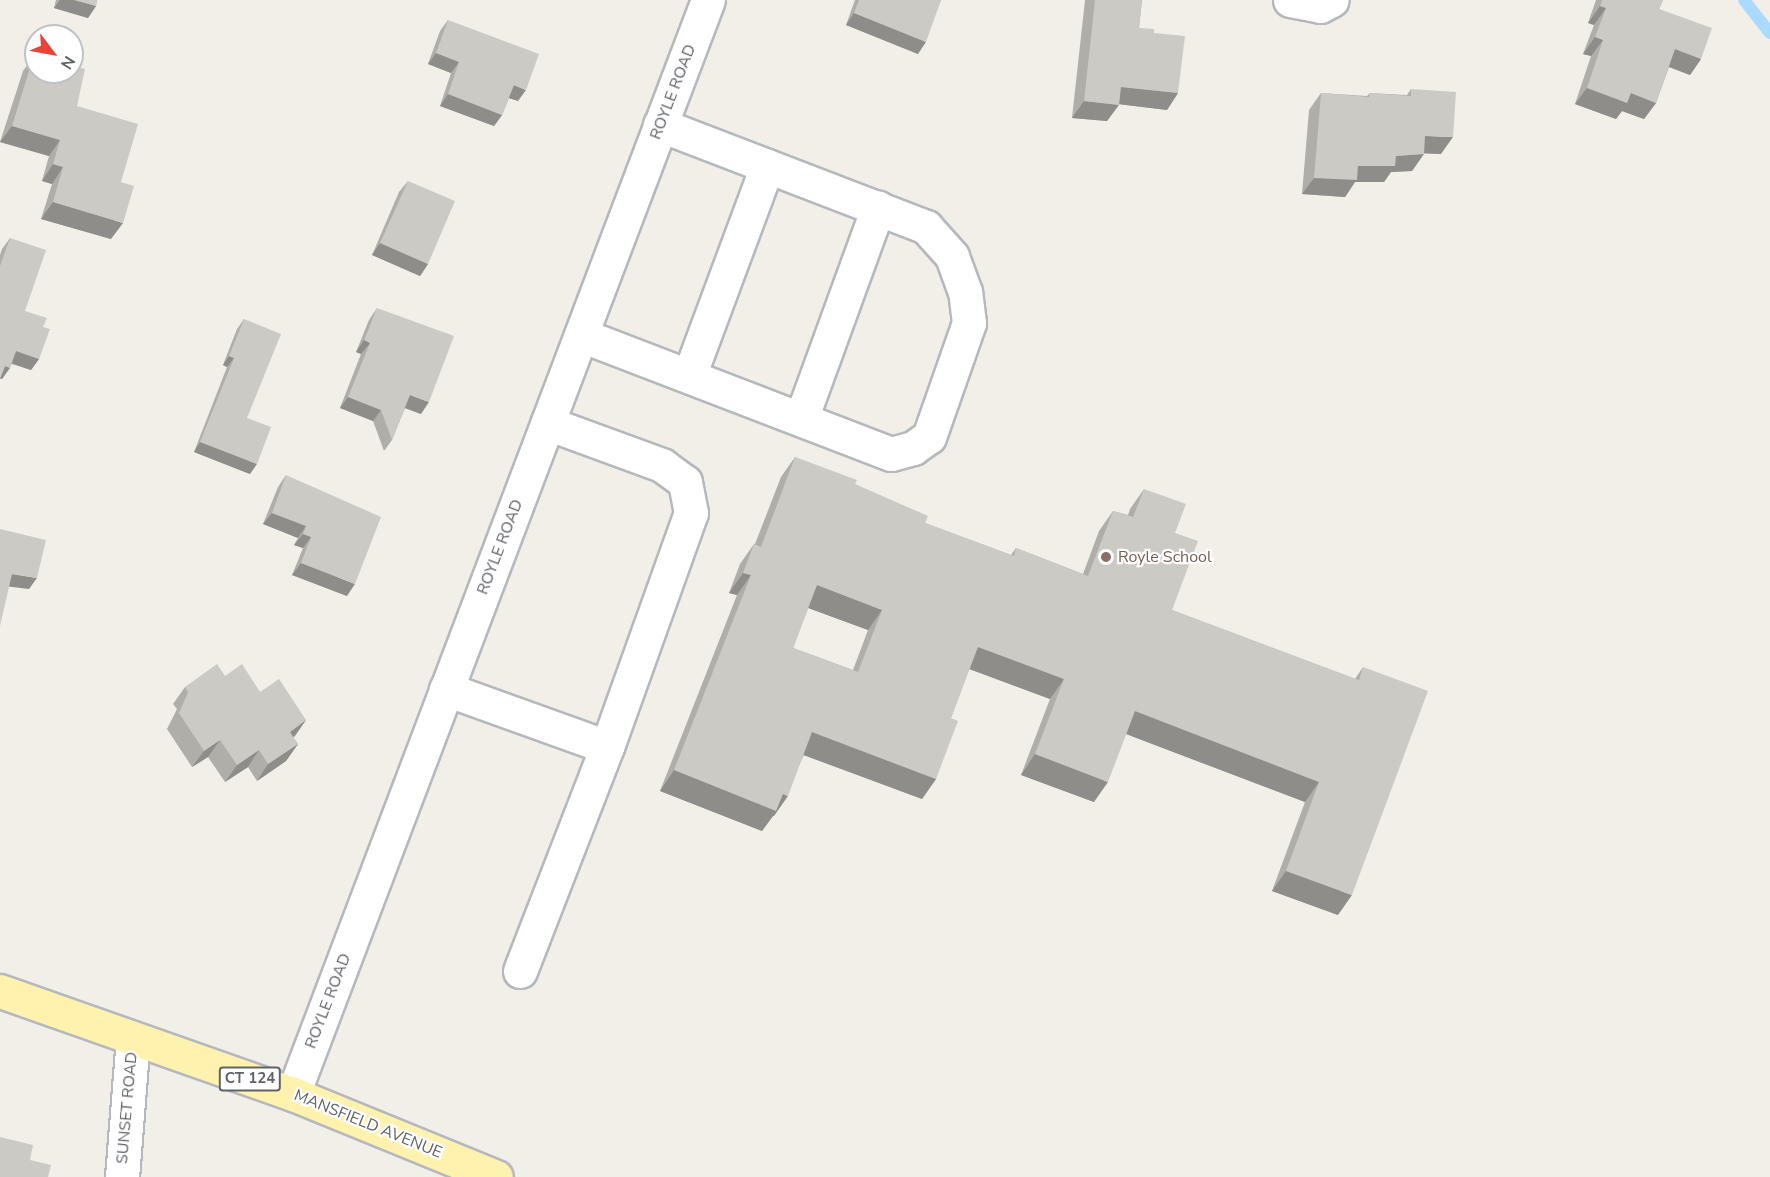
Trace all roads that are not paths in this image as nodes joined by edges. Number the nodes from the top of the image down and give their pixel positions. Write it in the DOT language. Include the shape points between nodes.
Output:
graph roads {
  1 [pos="708,0"];
  2 [pos="1290,0"];
  3 [pos="1332,0"];
  4 [pos="660,125"];
  5 [pos="767,166"];
  6 [pos="878,208"];
  7 [pos="580,335"];
  8 [pos="689,376"];
  9 [pos="801,419"];
  10 [pos="547,423"];
  11 [pos="446,689"];
  12 [pos="607,747"];
  13 [pos="520,971"];
  14 [pos="0,991"];
  15 [pos="133,1038"];
  16 [pos="293,1094"];
  17 [pos="122,1177"];
  18 [pos="496,1177"];
  1 -- 4 [label="street, ROYLE ROAD"];
  2 -- 3 [label="street" via="1320,6"];
  4 -- 5 [label="street"];
  4 -- 7 [label="street, ROYLE ROAD"];
  5 -- 6 [label="street"];
  5 -- 8 [label="street"];
  6 -- 9 [label="street"];
  6 -- 9 [label="street" via="926,227 952,256 964,292 969,324 929,437 913,448 891,454"];
  7 -- 8 [label="street"];
  7 -- 10 [label="street, ROYLE ROAD"];
  8 -- 9 [label="street"];
  10 -- 11 [label="street, ROYLE ROAD"];
  10 -- 12 [label="street" via="662,465 685,482 691,513"];
  11 -- 12 [label="street"];
  11 -- 16 [label="street, ROYLE ROAD"];
  12 -- 13 [label="street"];
  14 -- 15 [label="main road, MANSFIELD AVENUE / CT 124"];
  15 -- 16 [label="main road, MANSFIELD AVENUE / CT 124"];
  15 -- 17 [label="street, SUNSET ROAD"];
  16 -- 18 [label="main road, MANSFIELD AVENUE / CT 124"];
}
